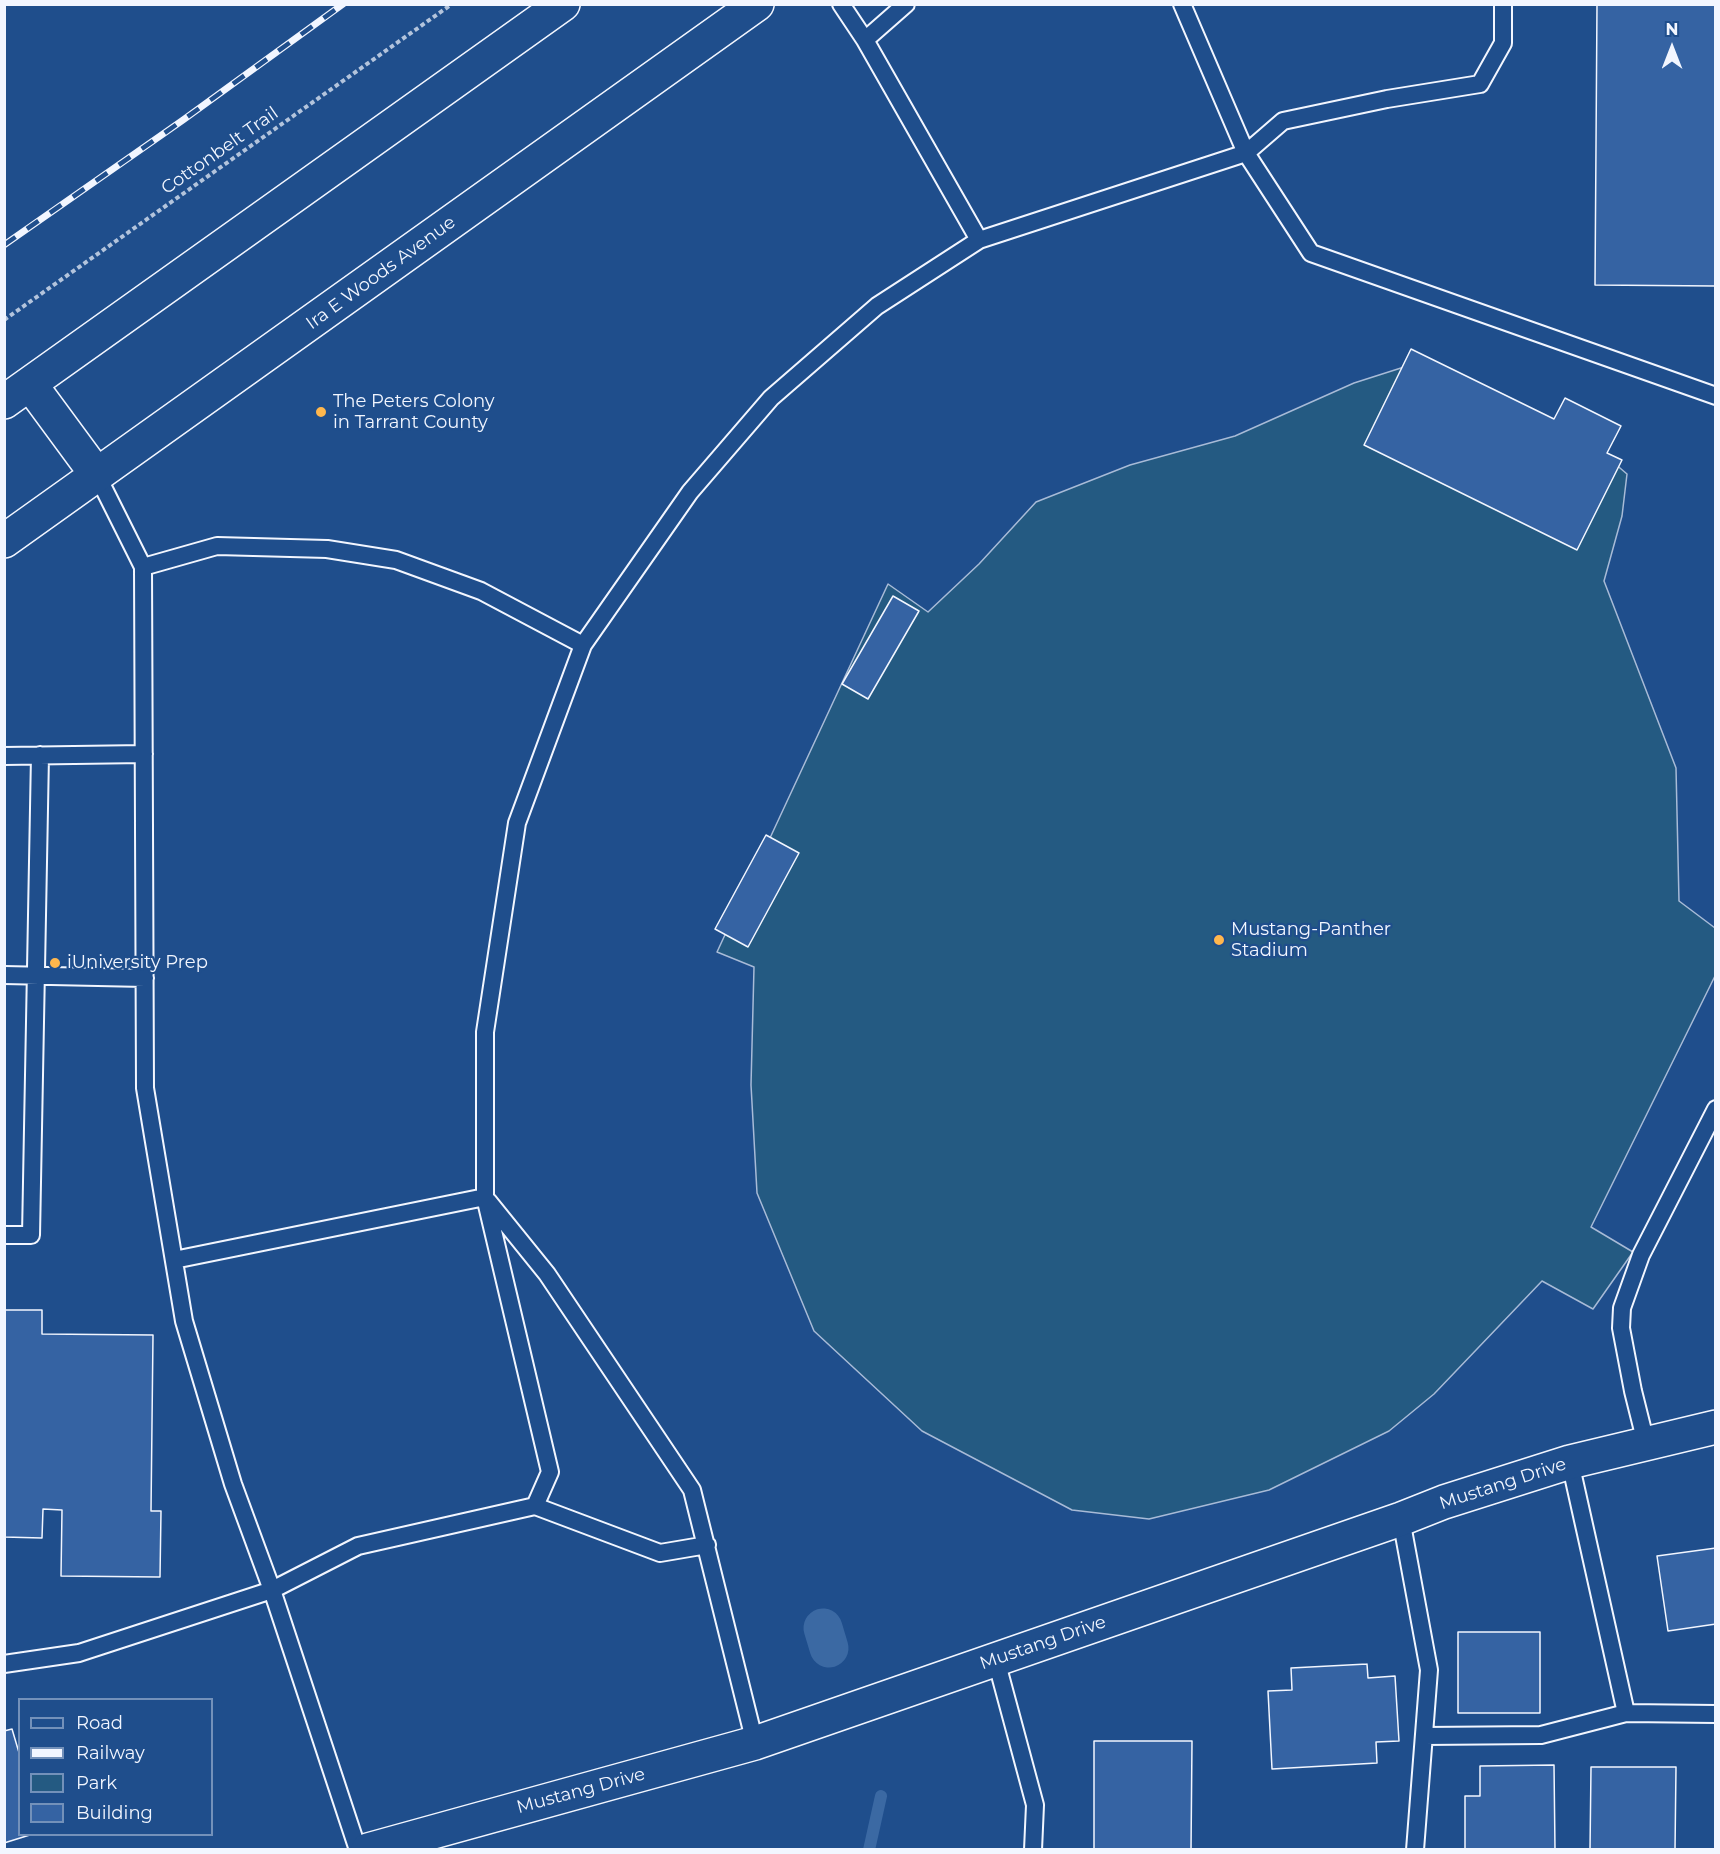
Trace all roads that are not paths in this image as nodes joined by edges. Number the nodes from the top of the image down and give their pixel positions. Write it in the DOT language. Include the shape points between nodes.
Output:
graph roads {
  1 [pos="562,4"];
  2 [pos="757,4"];
  3 [pos="841,4"];
  4 [pos="906,4"];
  5 [pos="1182,4"];
  6 [pos="1503,4"];
  7 [pos="864,40"];
  8 [pos="1246,153"];
  9 [pos="979,240"];
  10 [pos="17,393"];
  11 [pos="1716,396"];
  12 [pos="97,476"];
  13 [pos="4,541"];
  14 [pos="143,567"];
  15 [pos="583,645"];
  16 [pos="144,754"];
  17 [pos="40,755"];
  18 [pos="4,756"];
  19 [pos="4,975"];
  20 [pos="36,975"];
  21 [pos="145,978"];
  22 [pos="1716,1109"];
  23 [pos="485,1197"];
  24 [pos="4,1235"];
  25 [pos="174,1260"];
  26 [pos="1716,1427"];
  27 [pos="1646,1443"];
  28 [pos="1570,1462"];
  29 [pos="535,1506"];
  30 [pos="1401,1520"];
  31 [pos="707,1545"];
  32 [pos="272,1590"];
  33 [pos="996,1660"];
  34 [pos="4,1664"];
  35 [pos="1626,1713"];
  36 [pos="1716,1714"];
  37 [pos="1424,1736"];
  38 [pos="755,1743"];
  39 [pos="358,1850"];
  40 [pos="368,1850"];
  41 [pos="1033,1850"];
  42 [pos="1415,1850"];
  1 -- 10 [label="main road"];
  2 -- 12 [label="main road, Ira E Woods Avenue"];
  3 -- 7 [label="lane"];
  4 -- 7 [label="lane"];
  5 -- 8 [label="lane"];
  6 -- 8 [label="lane" via="1503,43 1480,84 1283,121"];
  7 -- 9 [label="lane"];
  8 -- 9 [label="lane"];
  8 -- 11 [label="lane" via="1311,253"];
  9 -- 15 [label="lane" via="877,306 771,398 690,492"];
  10 -- 12 [label="main road"];
  12 -- 13 [label="main road, Ira E Woods Avenue"];
  12 -- 14 [label="lane"];
  14 -- 15 [label="lane" via="217,546 327,549 396,560 481,591"];
  14 -- 16 [label="lane"];
  15 -- 23 [label="lane" via="517,823 485,1032"];
  16 -- 17 [label="lane"];
  16 -- 21 [label="lane"];
  17 -- 18 [label="lane"];
  17 -- 20 [label="lane"];
  19 -- 20 [label="lane"];
  20 -- 21 [label="lane"];
  20 -- 24 [label="lane" via="31,1235"];
  21 -- 25 [label="lane" via="145,1088"];
  22 -- 27 [label="lane" via="1641,1255 1623,1308 1621,1328"];
  23 -- 25 [label="lane"];
  23 -- 29 [label="lane" via="550,1472"];
  23 -- 31 [label="lane" via="547,1274 692,1490"];
  25 -- 32 [label="lane" via="184,1321 233,1484"];
  26 -- 27 [label="main road, Mustang Drive"];
  27 -- 28 [label="main road, Mustang Drive"];
  28 -- 30 [label="main road, Mustang Drive" via="1444,1502"];
  28 -- 35 [label="lane"];
  29 -- 31 [label="lane" via="660,1553"];
  29 -- 32 [label="lane" via="358,1546"];
  30 -- 33 [label="main road, Mustang Drive"];
  30 -- 37 [label="lane" via="1429,1670"];
  31 -- 38 [label="lane"];
  32 -- 34 [label="lane" via="79,1653"];
  32 -- 39 [label="lane"];
  33 -- 38 [label="main road, Mustang Drive"];
  33 -- 41 [label="lane" via="1035,1805"];
  35 -- 36 [label="lane"];
  35 -- 37 [label="lane" via="1541,1735"];
  37 -- 42 [label="lane"];
  38 -- 40 [label="main road, Mustang Drive"];
}
